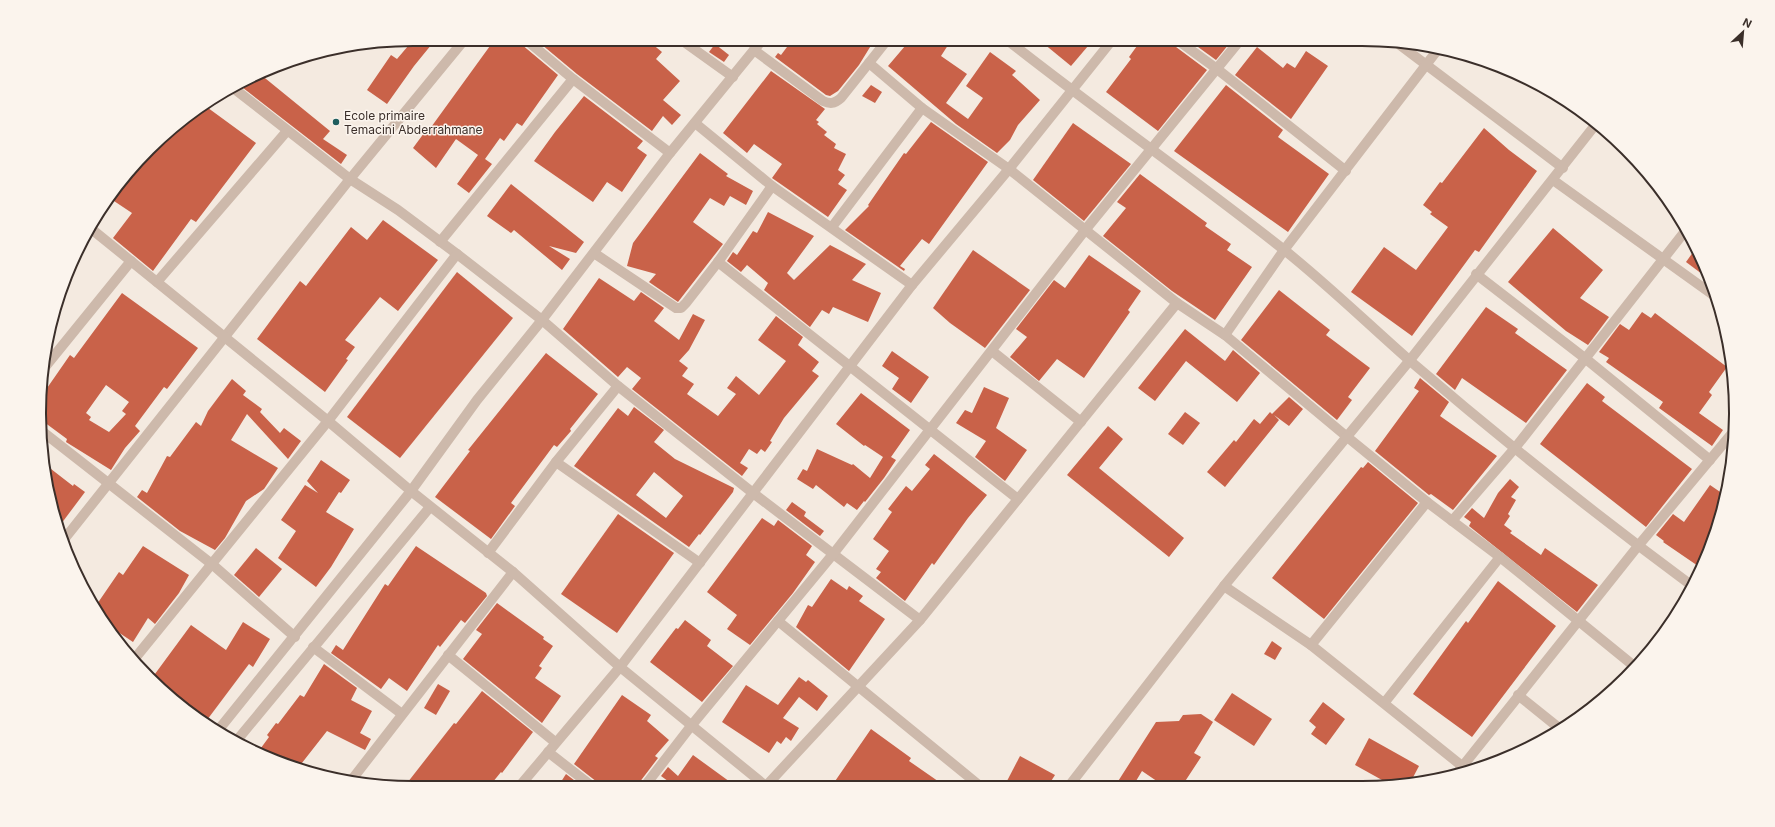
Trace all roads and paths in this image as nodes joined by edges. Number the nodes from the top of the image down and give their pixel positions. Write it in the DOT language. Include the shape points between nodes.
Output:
graph roads {
  1 [pos="459,46"];
  2 [pos="533,46"];
  3 [pos="690,46"];
  4 [pos="757,46"];
  5 [pos="882,46"];
  6 [pos="1015,46"];
  7 [pos="1107,46"];
  8 [pos="1186,46"];
  9 [pos="1235,46"];
  10 [pos="1405,49"];
  11 [pos="754,50"];
  12 [pos="1435,53"];
  13 [pos="869,63"];
  14 [pos="1426,65"];
  15 [pos="1217,69"];
  16 [pos="732,77"];
  17 [pos="573,79"];
  18 [pos="237,91"];
  19 [pos="1072,91"];
  20 [pos="922,108"];
  21 [pos="695,123"];
  22 [pos="1593,128"];
  23 [pos="286,131"];
  24 [pos="1152,148"];
  25 [pos="670,153"];
  26 [pos="1563,168"];
  27 [pos="1010,169"];
  28 [pos="1346,171"];
  29 [pos="350,179"];
  30 [pos="1553,180"];
  31 [pos="772,186"];
  32 [pos="832,227"];
  33 [pos="1086,229"];
  34 [pos="94,231"];
  35 [pos="1682,235"];
  36 [pos="440,242"];
  37 [pos="1284,250"];
  38 [pos="594,253"];
  39 [pos="457,254"];
  40 [pos="1662,260"];
  41 [pos="131,261"];
  42 [pos="718,262"];
  43 [pos="1476,274"];
  44 [pos="157,282"];
  45 [pos="912,285"];
  46 [pos="1708,291"];
  47 [pos="1177,303"];
  48 [pos="542,320"];
  49 [pos="1225,335"];
  50 [pos="225,339"];
  51 [pos="992,351"];
  52 [pos="1586,359"];
  53 [pos="1410,360"];
  54 [pos="50,361"];
  55 [pos="851,367"];
  56 [pos="618,386"];
  57 [pos="328,421"];
  58 [pos="1081,422"];
  59 [pos="931,429"];
  60 [pos="47,435"];
  61 [pos="1346,436"];
  62 [pos="1728,440"];
  63 [pos="1515,448"];
  64 [pos="1710,460"];
  65 [pos="556,462"];
  66 [pos="109,485"];
  67 [pos="411,491"];
  68 [pos="753,493"];
  69 [pos="1018,499"];
  70 [pos="1427,502"];
  71 [pos="430,507"];
  72 [pos="1452,522"];
  73 [pos="67,536"];
  74 [pos="1638,546"];
  75 [pos="488,553"];
  76 [pos="834,553"];
  77 [pos="1500,557"];
  78 [pos="700,563"];
  79 [pos="213,565"];
  80 [pos="513,572"];
  81 [pos="1688,582"];
  82 [pos="1224,586"];
  83 [pos="920,620"];
  84 [pos="778,621"];
  85 [pos="1579,622"];
  86 [pos="295,637"];
  87 [pos="1311,645"];
  88 [pos="313,648"];
  89 [pos="448,655"];
  90 [pos="137,656"];
  91 [pos="1631,663"];
  92 [pos="620,667"];
  93 [pos="858,686"];
  94 [pos="1518,695"];
  95 [pos="1385,702"];
  96 [pos="402,714"];
  97 [pos="1556,725"];
  98 [pos="691,726"];
  99 [pos="221,727"];
  100 [pos="240,737"];
  101 [pos="555,742"];
  102 [pos="548,752"];
  103 [pos="1466,765"];
  104 [pos="1461,767"];
  105 [pos="355,776"];
  106 [pos="524,781"];
  107 [pos="585,781"];
  108 [pos="649,781"];
  109 [pos="759,781"];
  110 [pos="771,781"];
  111 [pos="974,781"];
  112 [pos="1073,781"];
  1 -- 29 [label="street"];
  2 -- 17 [label="street"];
  3 -- 16 [label="street"];
  4 -- 11 [label="street"];
  5 -- 13 [label="street"];
  6 -- 19 [label="street"];
  7 -- 19 [label="street"];
  8 -- 15 [label="street"];
  9 -- 15 [label="street"];
  10 -- 14 [label="street"];
  11 -- 13 [label="street" via="822,101 830,104 841,98"];
  11 -- 16 [label="street"];
  12 -- 14 [label="street"];
  13 -- 20 [label="street"];
  14 -- 26 [label="street"];
  14 -- 28 [label="street"];
  15 -- 24 [label="street"];
  15 -- 28 [label="street"];
  16 -- 21 [label="street"];
  17 -- 25 [label="street"];
  17 -- 36 [label="street"];
  18 -- 23 [label="street"];
  19 -- 24 [label="street"];
  19 -- 27 [label="street"];
  20 -- 27 [label="street"];
  20 -- 32 [label="street"];
  21 -- 25 [label="street"];
  21 -- 31 [label="street"];
  22 -- 26 [label="street"];
  23 -- 29 [label="street"];
  23 -- 44 [label="street"];
  24 -- 33 [label="street"];
  24 -- 37 [label="street"];
  25 -- 38 [label="street"];
  26 -- 30 [label="street"];
  27 -- 33 [label="street"];
  27 -- 45 [label="street"];
  28 -- 37 [label="street"];
  29 -- 36 [label="street" via="398,210"];
  29 -- 50 [label="street"];
  30 -- 40 [label="street"];
  30 -- 43 [label="street"];
  31 -- 32 [label="street"];
  31 -- 42 [label="street"];
  32 -- 45 [label="street"];
  33 -- 47 [label="street"];
  33 -- 51 [label="street"];
  34 -- 41 [label="street"];
  35 -- 40 [label="street"];
  36 -- 39 [label="street"];
  37 -- 49 [label="street"];
  37 -- 53 [label="street"];
  38 -- 42 [label="street" via="676,308 681,308 686,303"];
  38 -- 48 [label="street"];
  39 -- 48 [label="street"];
  39 -- 57 [label="street"];
  40 -- 46 [label="street"];
  40 -- 52 [label="street"];
  41 -- 44 [label="street"];
  41 -- 54 [label="street"];
  42 -- 55 [label="street"];
  43 -- 52 [label="street"];
  43 -- 53 [label="street"];
  44 -- 50 [label="street"];
  45 -- 55 [label="street"];
  47 -- 49 [label="street"];
  47 -- 58 [label="street"];
  48 -- 56 [label="street"];
  48 -- 67 [label="street" via="477,400"];
  49 -- 61 [label="street"];
  50 -- 57 [label="street"];
  50 -- 66 [label="street"];
  51 -- 58 [label="street"];
  51 -- 59 [label="street"];
  52 -- 63 [label="street"];
  52 -- 64 [label="street"];
  53 -- 61 [label="street"];
  53 -- 63 [label="street"];
  55 -- 59 [label="street"];
  55 -- 68 [label="street"];
  56 -- 65 [label="street"];
  56 -- 68 [label="street"];
  57 -- 67 [label="street"];
  57 -- 79 [label="street"];
  58 -- 69 [label="street"];
  59 -- 69 [label="street"];
  59 -- 76 [label="street"];
  60 -- 66 [label="street"];
  61 -- 70 [label="street"];
  61 -- 82 [label="street"];
  62 -- 64 [label="street"];
  63 -- 72 [label="street"];
  63 -- 74 [label="street"];
  64 -- 74 [label="street"];
  65 -- 75 [label="street"];
  65 -- 78 [label="street"];
  66 -- 73 [label="street"];
  66 -- 79 [label="street"];
  67 -- 71 [label="street"];
  67 -- 86 [label="street"];
  68 -- 76 [label="street"];
  68 -- 78 [label="street"];
  69 -- 83 [label="street"];
  70 -- 72 [label="street"];
  70 -- 87 [label="street"];
  71 -- 75 [label="street"];
  71 -- 88 [label="street"];
  72 -- 77 [label="street"];
  74 -- 81 [label="street"];
  74 -- 85 [label="street"];
  75 -- 80 [label="street"];
  76 -- 83 [label="street"];
  76 -- 84 [label="street"];
  77 -- 85 [label="street"];
  77 -- 95 [label="street"];
  78 -- 92 [label="street"];
  79 -- 86 [label="street"];
  79 -- 90 [label="street"];
  80 -- 89 [label="street"];
  80 -- 92 [label="street"];
  82 -- 87 [label="street"];
  82 -- 112 [label="street"];
  83 -- 93 [label="street"];
  84 -- 93 [label="street"];
  84 -- 98 [label="street"];
  85 -- 91 [label="street"];
  85 -- 94 [label="street"];
  86 -- 99 [label="street"];
  87 -- 95 [label="street"];
  88 -- 96 [label="street"];
  88 -- 100 [label="street"];
  89 -- 96 [label="street"];
  89 -- 101 [label="street"];
  92 -- 98 [label="street"];
  92 -- 101 [label="street"];
  93 -- 110 [label="street"];
  93 -- 111 [label="street"];
  94 -- 97 [label="street"];
  94 -- 103 [label="street"];
  95 -- 104 [label="street"];
  96 -- 105 [label="street"];
  98 -- 108 [label="street"];
  98 -- 109 [label="street"];
  101 -- 102 [label="street"];
  102 -- 106 [label="street"];
  102 -- 107 [label="street"];
}
